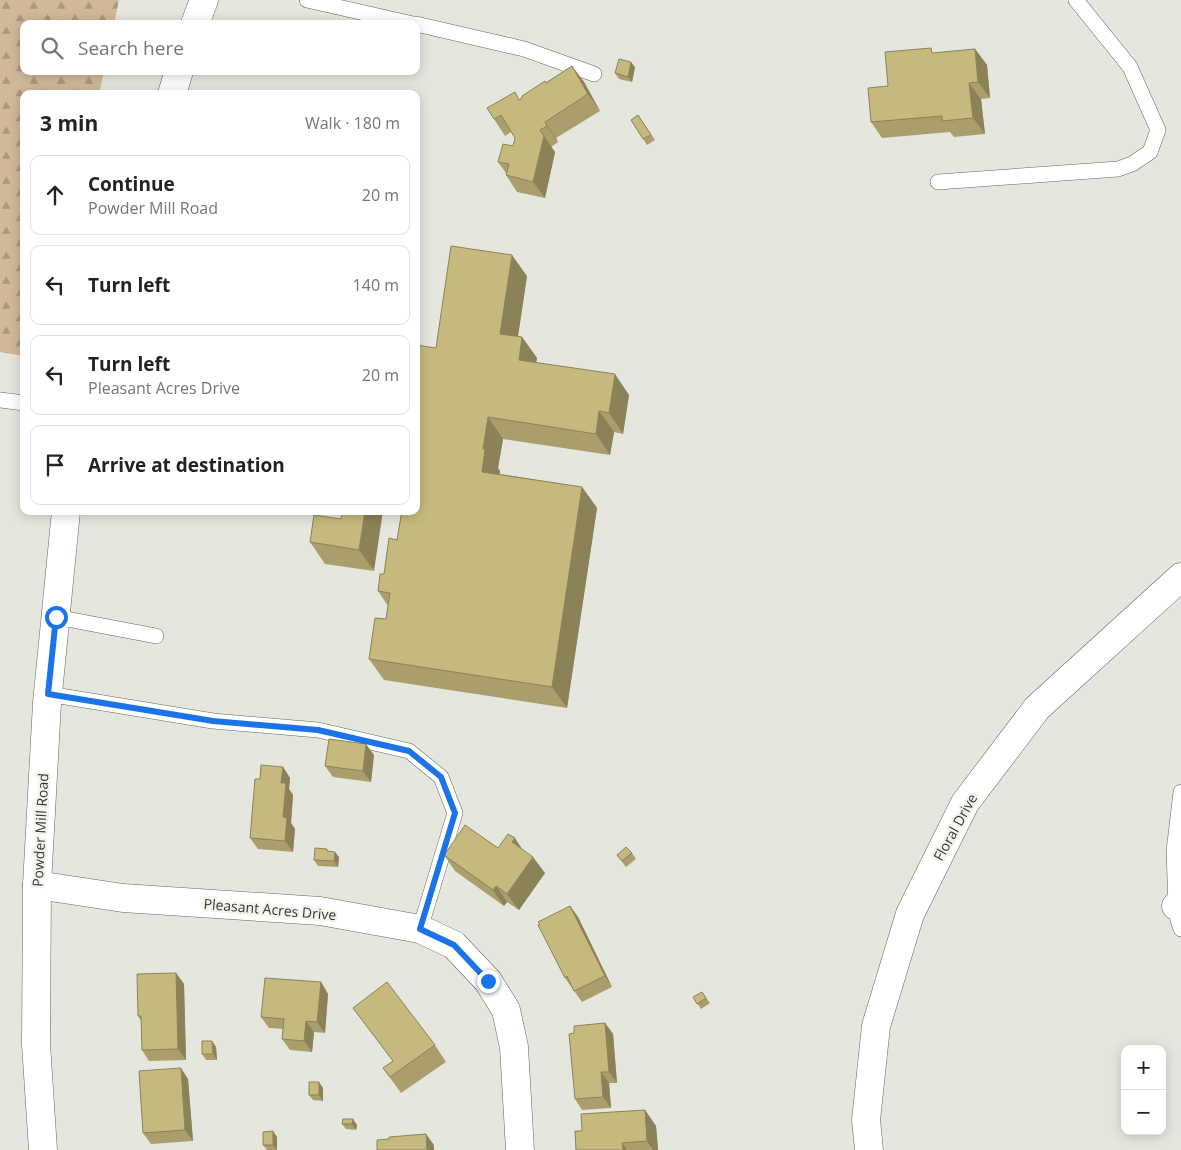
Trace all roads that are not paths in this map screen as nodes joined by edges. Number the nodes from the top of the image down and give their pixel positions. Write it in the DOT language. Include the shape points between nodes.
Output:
graph roads {
  1 [pos="204,0"];
  2 [pos="307,0"];
  3 [pos="1076,0"];
  4 [pos="196,20"];
  5 [pos="397,20"];
  6 [pos="420,25"];
  7 [pos="594,74"];
  8 [pos="178,75"];
  9 [pos="173,90"];
  10 [pos="938,182"];
  11 [pos="0,400"];
  12 [pos="20,403"];
  13 [pos="66,515"];
  14 [pos="1181,577"];
  15 [pos="56,617"];
  16 [pos="156,636"];
  17 [pos="48,694"];
  18 [pos="1181,792"];
  19 [pos="37,885"];
  20 [pos="1179,914"];
  21 [pos="420,929"];
  22 [pos="43,1150"];
  23 [pos="520,1150"];
  24 [pos="868,1150"];
  1 -- 4 [label="street"];
  2 -- 5 [label="lane"];
  3 -- 10 [label="lane" via="1130,67 1158,130 1150,152 1118,169"];
  6 -- 7 [label="lane" via="524,49"];
  8 -- 9 [label="street"];
  11 -- 12 [label="lane"];
  13 -- 15 [label="street, Powder Mill Road"];
  14 -- 24 [label="street, Floral Drive" via="1037,708 965,803 910,914 876,1026 866,1120"];
  15 -- 16 [label="lane"];
  15 -- 17 [label="street, Powder Mill Road"];
  17 -- 19 [label="street, Powder Mill Road"];
  17 -- 21 [label="lane" via="213,721 318,730 409,751 441,777 455,813"];
  18 -- 20 [label="lane" via="1174,851"];
  19 -- 21 [label="street, Pleasant Acres Drive" via="123,898 320,911"];
  19 -- 22 [label="street, Powder Mill Road" via="36,1044"];
  21 -- 23 [label="street, Pleasant Acres Drive" via="454,945 488,981 506,1010 514,1047"];
}
